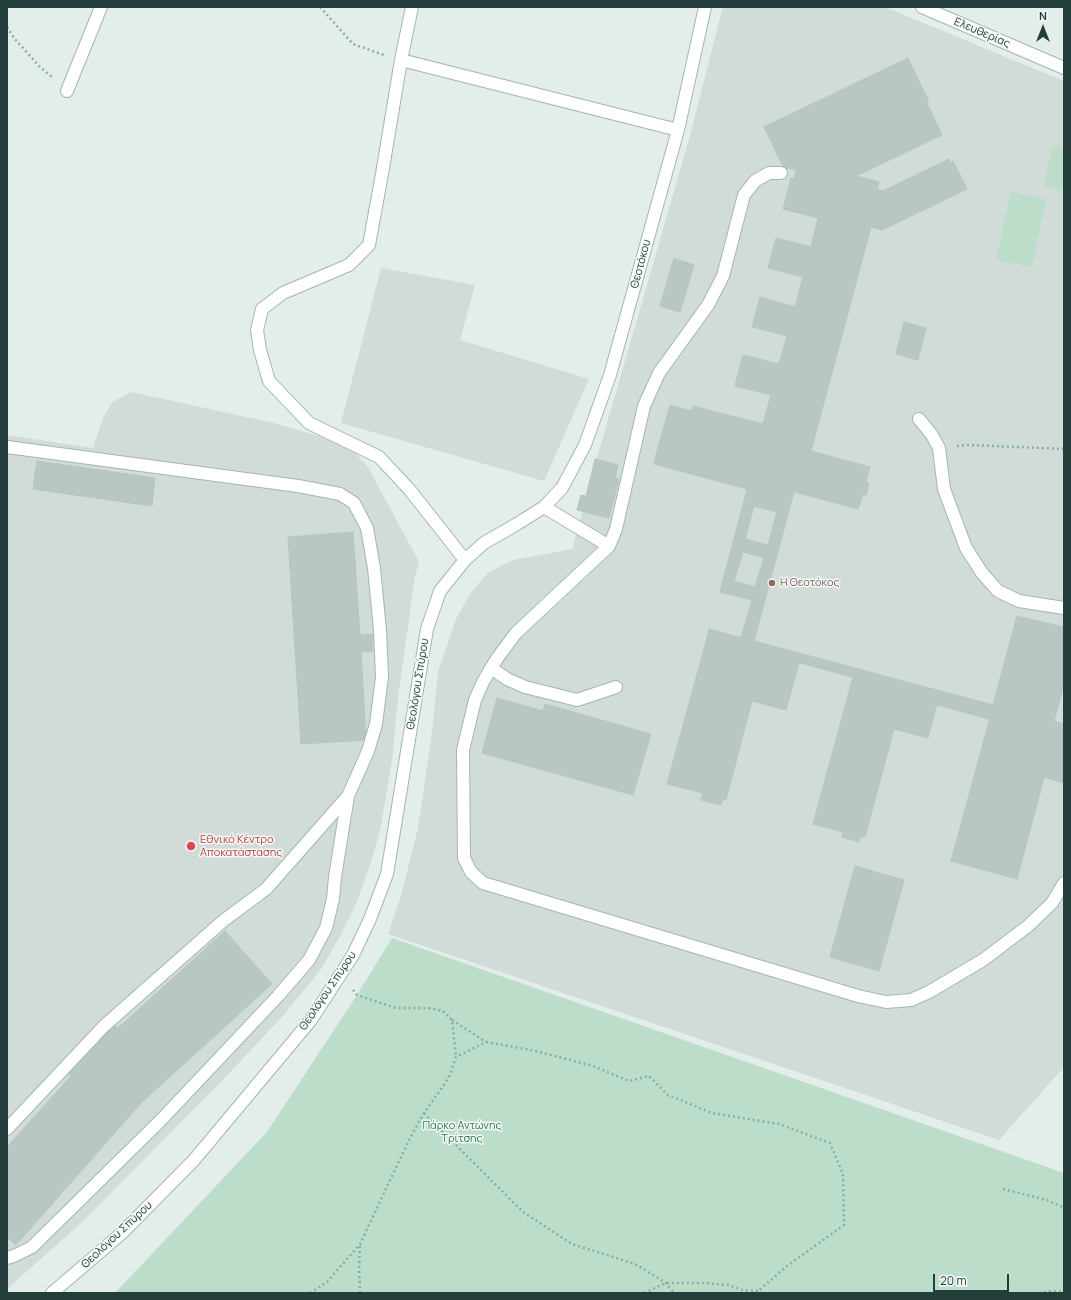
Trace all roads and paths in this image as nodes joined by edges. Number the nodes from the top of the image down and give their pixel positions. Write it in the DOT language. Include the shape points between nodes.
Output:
graph roads {
  1 [pos="101,7"];
  2 [pos="320,7"];
  3 [pos="412,7"];
  4 [pos="705,7"];
  5 [pos="922,7"];
  6 [pos="7,27"];
  7 [pos="402,60"];
  8 [pos="1064,68"];
  9 [pos="67,91"];
  10 [pos="678,130"];
  11 [pos="781,173"];
  12 [pos="919,419"];
  13 [pos="7,447"];
  14 [pos="939,448"];
  15 [pos="1064,449"];
  16 [pos="544,507"];
  17 [pos="609,546"];
  18 [pos="464,560"];
  19 [pos="1064,608"];
  20 [pos="491,668"];
  21 [pos="616,687"];
  22 [pos="348,796"];
  23 [pos="1064,883"];
  24 [pos="340,976"];
  25 [pos="452,1020"];
  26 [pos="486,1042"];
  27 [pos="456,1058"];
  28 [pos="424,1113"];
  29 [pos="7,1129"];
  30 [pos="1003,1189"];
  31 [pos="1064,1208"];
  32 [pos="360,1244"];
  33 [pos="7,1258"];
  34 [pos="666,1283"];
  35 [pos="758,1291"];
  36 [pos="1064,1292"];
  37 [pos="52,1293"];
  38 [pos="310,1293"];
  39 [pos="360,1293"];
  40 [pos="644,1293"];
  41 [pos="674,1293"];
  42 [pos="762,1293"];
  43 [pos="1039,1293"];
  1 -- 9 [label="street"];
  2 -- 7 [label="path" via="353,44"];
  3 -- 7 [label="street"];
  4 -- 10 [label="street, Θεοτόκου"];
  5 -- 8 [label="street, Ελευθερίας"];
  6 -- 9 [label="path" via="39,66"];
  7 -- 10 [label="street"];
  7 -- 18 [label="street" via="369,245 349,265 283,293 262,309 257,330 269,381 309,423 379,457 409,489"];
  10 -- 16 [label="street, Θεοτόκου" via="610,375 585,445 562,488"];
  11 -- 17 [label="street" via="769,173 756,181 744,195 723,276 708,306 659,373 644,406 616,529"];
  12 -- 14 [label="street"];
  13 -- 22 [label="street" via="298,486 340,494 354,503 367,528 374,568 382,677 376,724 368,751"];
  14 -- 15 [label="path" via="968,444"];
  14 -- 19 [label="street" via="944,489 966,548 982,572 998,591 1019,600"];
  16 -- 17 [label="street"];
  16 -- 18 [label="street, Θεολόγου Σπύρου" via="484,543"];
  17 -- 20 [label="street" via="516,633"];
  18 -- 24 [label="street, Θεολόγου Σπύρου" via="440,591 427,629 387,874 370,919"];
  20 -- 21 [label="street" via="525,687 577,700"];
  20 -- 23 [label="street" via="475,700 463,750 464,858 471,872 483,883 851,994 886,1002 911,1000 983,960 1028,926 1052,903"];
  22 -- 29 [label="street" via="266,889 223,921 104,1026"];
  22 -- 33 [label="street" via="326,928 309,960 162,1118 32,1247"];
  24 -- 25 [label="path" via="357,995 396,1008 428,1008 443,1011"];
  24 -- 37 [label="street, Θεολόγου Σπύρου" via="311,1020 194,1160 122,1232"];
  25 -- 26 [label="path"];
  25 -- 27 [label="path"];
  26 -- 27 [label="path"];
  26 -- 35 [label="path" via="586,1064 629,1081 649,1076 668,1095 712,1113 779,1124 830,1143 843,1174 844,1225 787,1266"];
  27 -- 28 [label="path" via="444,1086"];
  28 -- 32 [label="path"];
  28 -- 34 [label="path" via="523,1212 572,1244 635,1264"];
  30 -- 31 [label="path" via="1047,1200"];
  32 -- 38 [label="path" via="327,1282"];
  32 -- 39 [label="path"];
  34 -- 35 [label="path" via="706,1283"];
  34 -- 40 [label="path"];
  34 -- 41 [label="path"];
  35 -- 42 [label="path"];
  36 -- 43 [label="path"];
}
